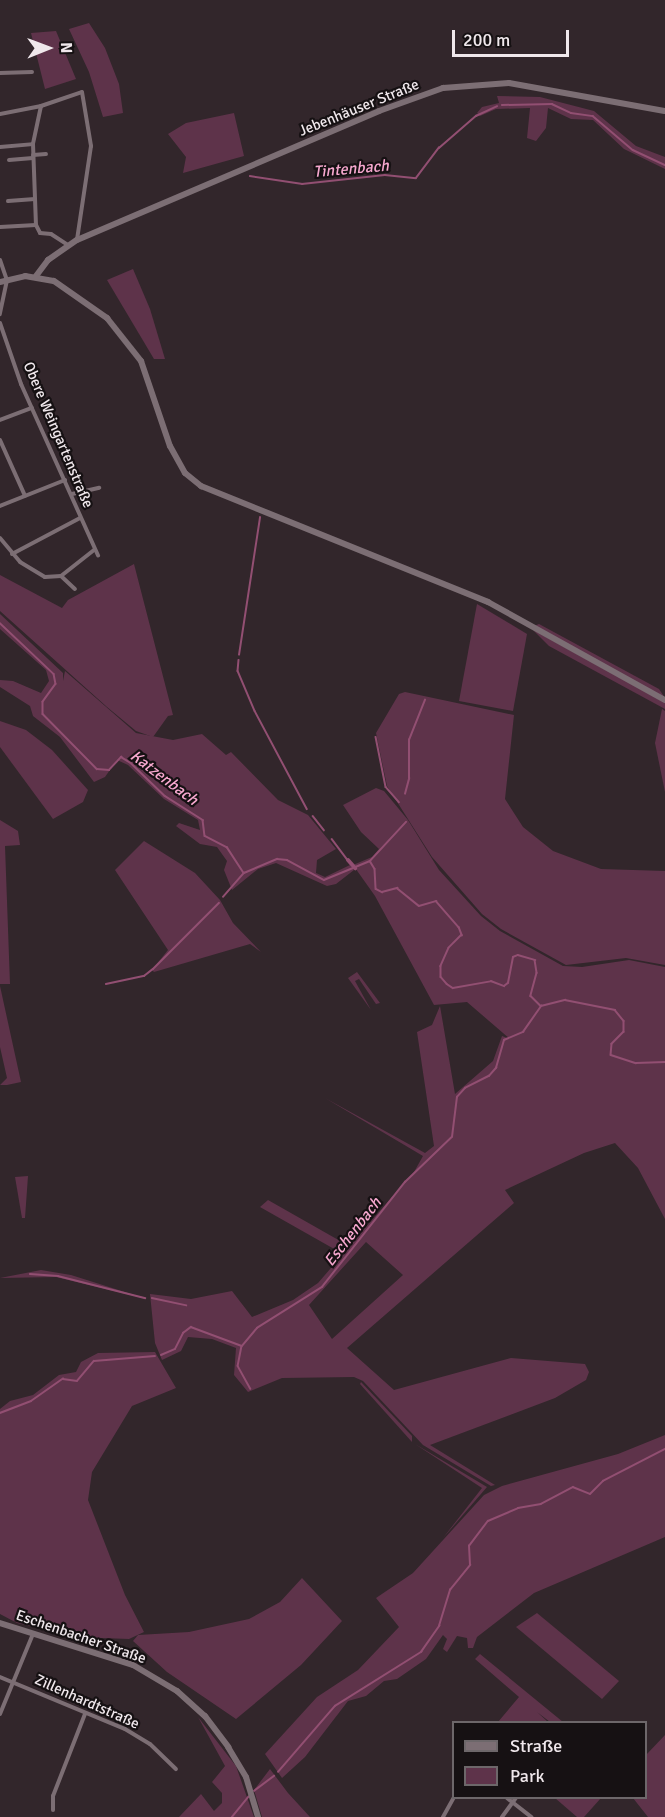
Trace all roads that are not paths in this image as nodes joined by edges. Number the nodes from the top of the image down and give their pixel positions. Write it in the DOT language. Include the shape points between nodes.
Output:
graph roads {
  1 [pos="32,72"];
  2 [pos="0,73"];
  3 [pos="41,106"];
  4 [pos="665,111"];
  5 [pos="0,114"];
  6 [pos="33,144"];
  7 [pos="0,147"];
  8 [pos="46,154"];
  9 [pos="33,156"];
  10 [pos="9,160"];
  11 [pos="35,199"];
  12 [pos="8,201"];
  13 [pos="36,225"];
  14 [pos="0,227"];
  15 [pos="77,240"];
  16 [pos="68,245"];
  17 [pos="0,260"];
  18 [pos="36,276"];
  19 [pos="3,281"];
  20 [pos="0,314"];
  21 [pos="0,323"];
  22 [pos="32,408"];
  23 [pos="0,420"];
  24 [pos="0,440"];
  25 [pos="66,480"];
  26 [pos="99,488"];
  27 [pos="72,494"];
  28 [pos="25,496"];
  29 [pos="0,506"];
  30 [pos="80,518"];
  31 [pos="0,538"];
  32 [pos="94,550"];
  33 [pos="12,554"];
  34 [pos="98,555"];
  35 [pos="62,576"];
  36 [pos="75,589"];
  37 [pos="665,700"];
  38 [pos="0,1623"];
  39 [pos="33,1634"];
  40 [pos="0,1677"];
  41 [pos="13,1683"];
  42 [pos="0,1714"];
  43 [pos="85,1714"];
  44 [pos="176,1769"];
  45 [pos="452,1799"];
  46 [pos="509,1799"];
  47 [pos="514,1799"];
  48 [pos="512,1802"];
  49 [pos="53,1810"];
  50 [pos="258,1817"];
  51 [pos="443,1817"];
  52 [pos="502,1817"];
  53 [pos="531,1817"];
  1 -- 2 [label="street"];
  3 -- 5 [label="street"];
  3 -- 6 [label="street"];
  3 -- 15 [label="street" via="82,92 91,153"];
  4 -- 15 [label="street, Jebenhäuser Straße" via="509,83 443,88 379,111"];
  6 -- 7 [label="street"];
  6 -- 9 [label="street"];
  8 -- 9 [label="street"];
  9 -- 10 [label="street"];
  9 -- 11 [label="street"];
  11 -- 12 [label="street"];
  11 -- 13 [label="street"];
  13 -- 14 [label="street"];
  13 -- 16 [label="street" via="40,233 51,234"];
  15 -- 16 [label="street, Jebenhäuser Straße"];
  16 -- 18 [label="street, Jebenhäuser Straße" via="47,261"];
  17 -- 19 [label="street"];
  18 -- 19 [label="street"];
  18 -- 37 [label="street" via="54,281 91,304 141,361 170,446 185,472 201,486 488,602"];
  19 -- 20 [label="street"];
  21 -- 22 [label="street, Obere Weingartenstraße"];
  22 -- 23 [label="street"];
  22 -- 25 [label="street, Obere Weingartenstraße"];
  24 -- 28 [label="street"];
  25 -- 27 [label="street, Obere Weingartenstraße"];
  25 -- 28 [label="street"];
  26 -- 27 [label="street"];
  27 -- 30 [label="street, Obere Weingartenstraße"];
  28 -- 29 [label="street"];
  30 -- 32 [label="street, Obere Weingartenstraße"];
  30 -- 33 [label="street"];
  31 -- 33 [label="street"];
  32 -- 34 [label="street, Obere Weingartenstraße"];
  32 -- 35 [label="street"];
  33 -- 35 [label="street" via="43,577"];
  35 -- 36 [label="street"];
  38 -- 39 [label="street, Eschenbacher Straße"];
  39 -- 41 [label="street"];
  39 -- 50 [label="street, Eschenbacher Straße" via="133,1665 191,1702 217,1730 239,1764"];
  40 -- 41 [label="street, Zillenhardtstraße"];
  41 -- 42 [label="street"];
  41 -- 43 [label="street, Zillenhardtstraße"];
  43 -- 44 [label="street, Zillenhardtstraße" via="147,1742"];
  43 -- 49 [label="street" via="53,1796"];
  45 -- 51 [label="street"];
  46 -- 48 [label="street"];
  47 -- 48 [label="street"];
  48 -- 52 [label="street"];
  48 -- 53 [label="street"];
}
